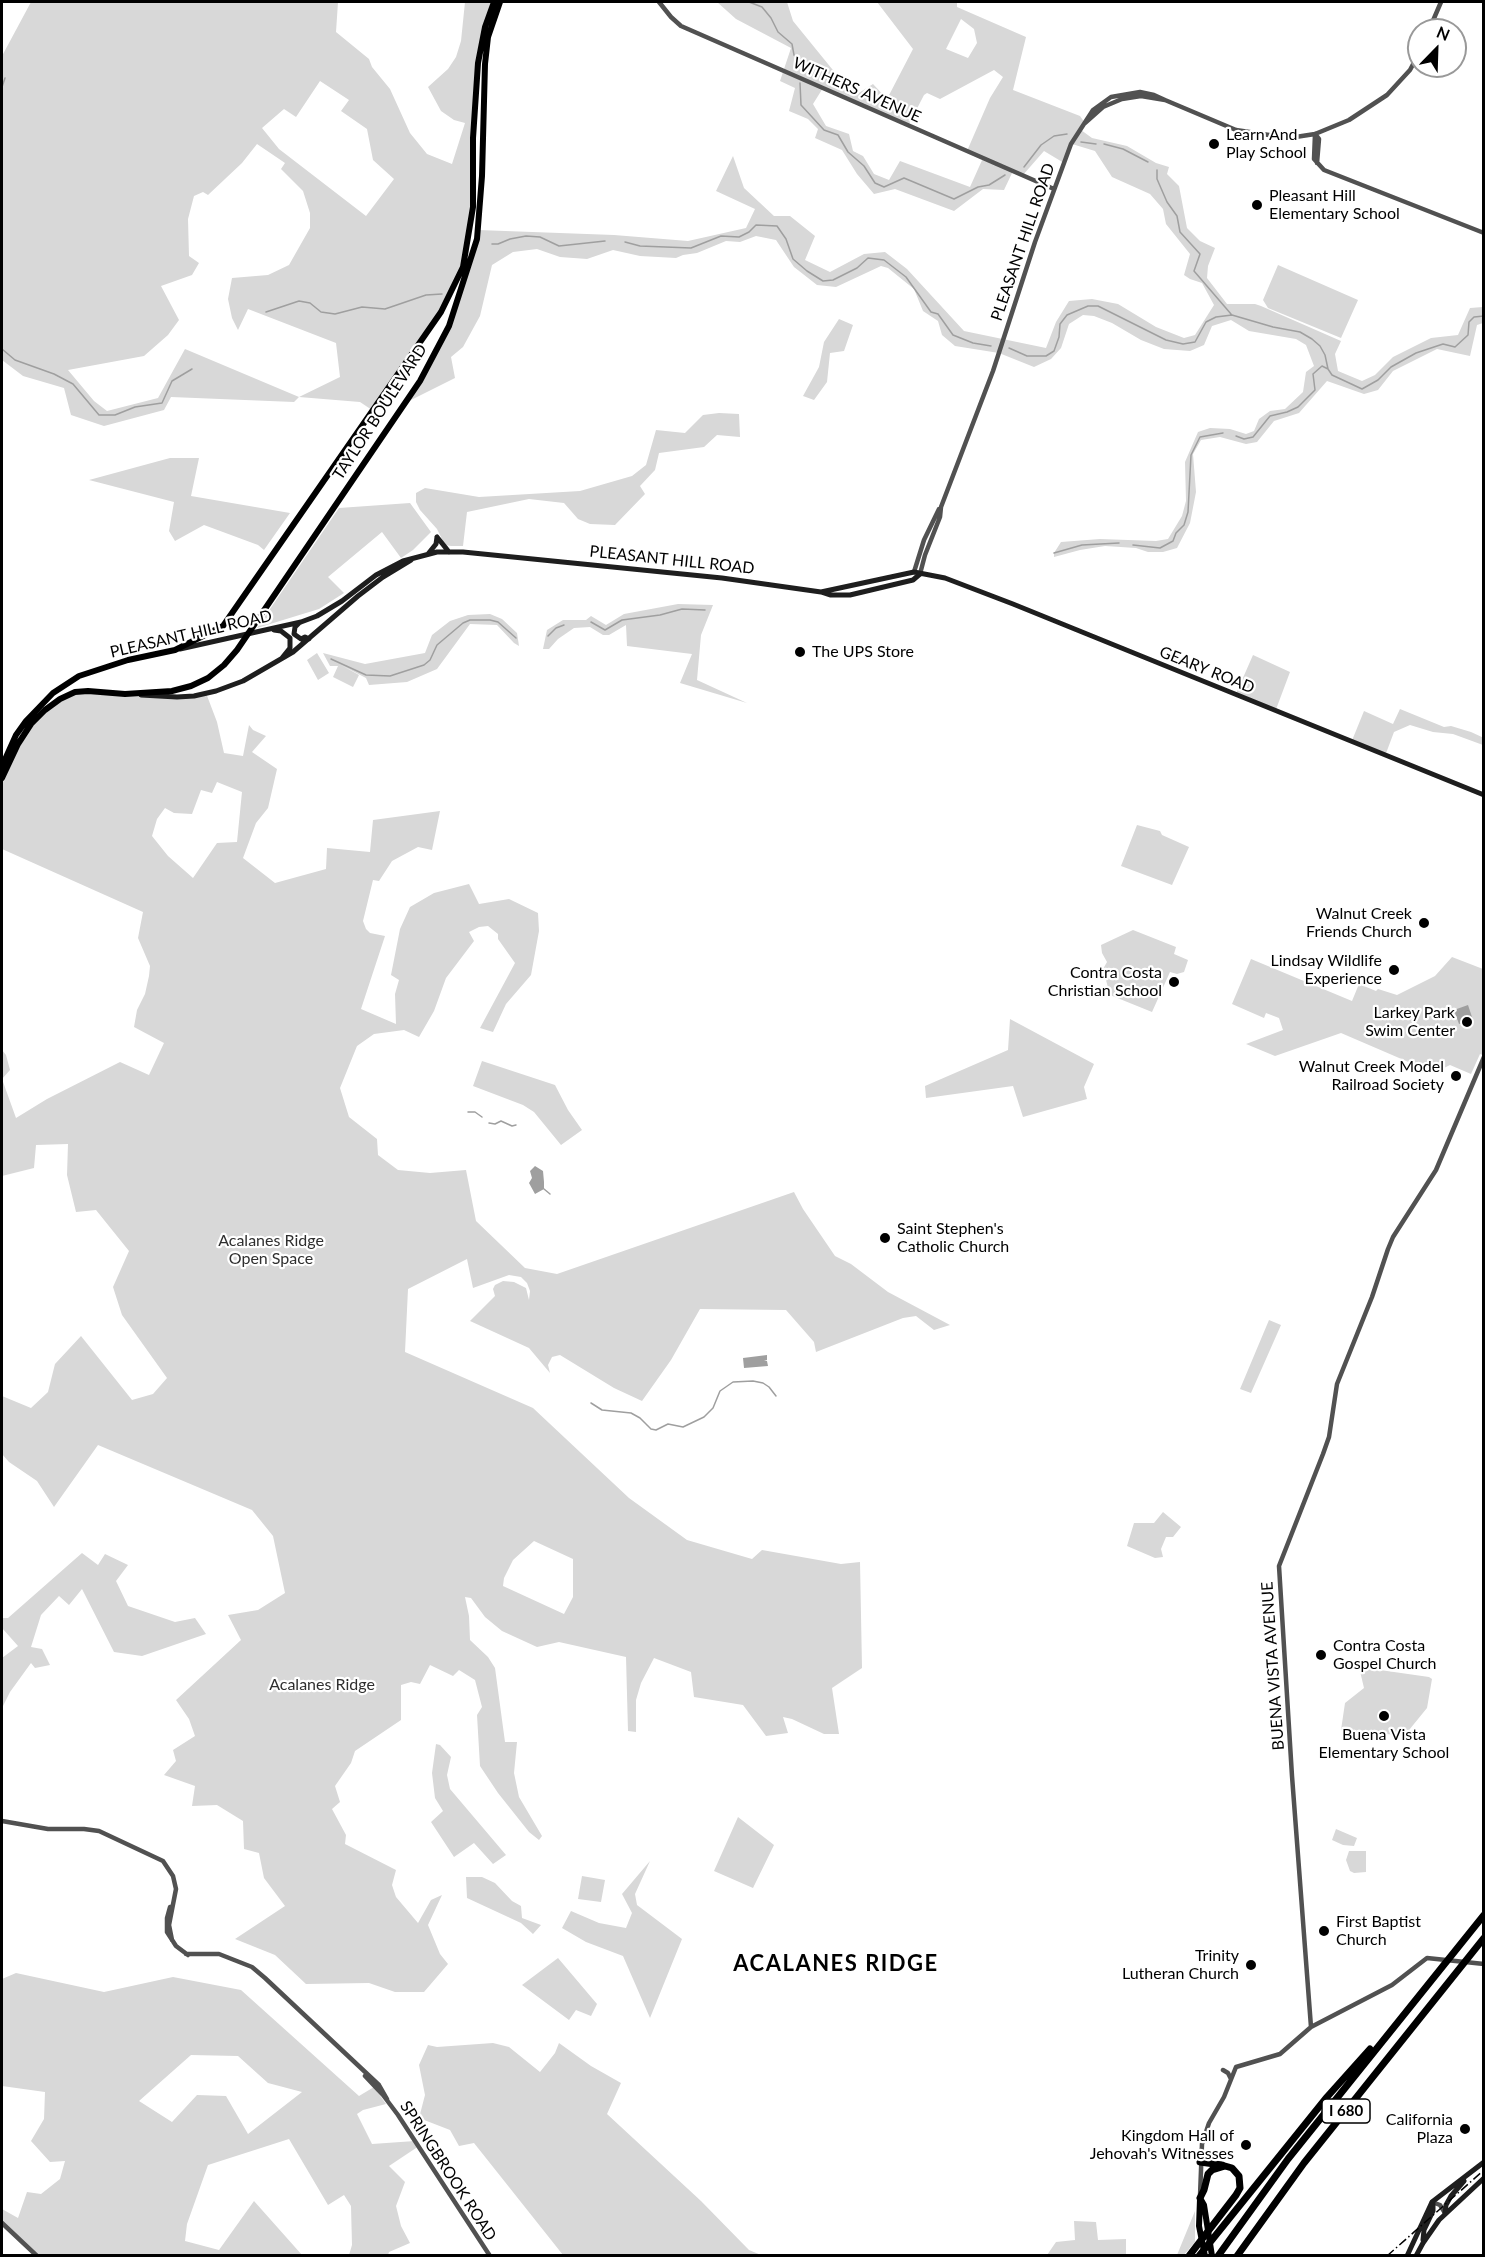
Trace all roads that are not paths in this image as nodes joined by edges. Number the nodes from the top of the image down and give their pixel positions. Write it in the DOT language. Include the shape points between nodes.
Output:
graph roads {
  1 [pos="494,2"];
  2 [pos="500,2"];
  3 [pos="659,2"];
  4 [pos="1441,2"];
  5 [pos="1434,18"];
  6 [pos="1407,73"];
  7 [pos="1315,134"];
  8 [pos="1054,189"];
  9 [pos="1484,233"];
  10 [pos="449,552"];
  11 [pos="428,554"];
  12 [pos="413,559"];
  13 [pos="917,573"];
  14 [pos="873,580"];
  15 [pos="820,592"];
  16 [pos="301,622"];
  17 [pos="269,629"];
  18 [pos="309,639"];
  19 [pos="175,650"];
  20 [pos="280,661"];
  21 [pos="125,694"];
  22 [pos="2,765"];
  23 [pos="2,778"];
  24 [pos="1484,795"];
  25 [pos="1484,1057"];
  26 [pos="2,1821"];
  27 [pos="1484,1915"];
  28 [pos="1484,1938"];
  29 [pos="1484,1964"];
  30 [pos="1311,2027"];
  31 [pos="1390,2031"];
  32 [pos="1223,2070"];
  33 [pos="1231,2080"];
  34 [pos="1200,2162"];
  35 [pos="1484,2162"];
  36 [pos="1225,2166"];
  37 [pos="1469,2175"];
  38 [pos="1484,2178"];
  39 [pos="1200,2198"];
  40 [pos="1432,2202"];
  41 [pos="1445,2214"];
  42 [pos="2,2223"];
  43 [pos="1423,2243"];
  44 [pos="1220,2252"];
  45 [pos="37,2256"];
  46 [pos="490,2256"];
  47 [pos="1189,2256"];
  48 [pos="1199,2256"];
  49 [pos="1205,2256"];
  50 [pos="1212,2256"];
  51 [pos="1237,2256"];
  52 [pos="1407,2256"];
  53 [pos="1416,2256"];
  1 -- 19 [label="main road, TAYLOR BOULEVARD" via="477,63 473,207 463,267 446,303 233,614 223,626"];
  2 -- 21 [label="main road, TAYLOR BOULEVARD" via="484,64 477,239 449,326 420,381 224,665 191,686"];
  3 -- 8 [label="street, WITHERS AVENUE" via="681,26"];
  4 -- 5 [label="street"];
  6 -- 7 [label="street, PLEASANT HILL ROAD" via="1387,95 1349,120"];
  7 -- 8 [label="street, PLEASANT HILL ROAD" via="1289,138 1236,130 1165,100 1141,96 1122,99 1099,110 1085,123 1071,144"];
  7 -- 9 [label="street" via="1319,139 1317,163 1324,170"];
  8 -- 13 [label="street, PLEASANT HILL ROAD" via="993,371"];
  10 -- 11 [label="main road, PLEASANT HILL ROAD"];
  10 -- 11 [label="main road" via="436,537"];
  10 -- 15 [label="main road, PLEASANT HILL ROAD" via="722,578"];
  11 -- 12 [label="main road, PLEASANT HILL ROAD"];
  12 -- 16 [label="main road, PLEASANT HILL ROAD" via="376,575 342,601"];
  12 -- 18 [label="main road, PLEASANT HILL ROAD" via="358,596"];
  13 -- 14 [label="main road, GEARY ROAD"];
  13 -- 15 [label="main road, PLEASANT HILL ROAD" via="913,580 850,595"];
  13 -- 24 [label="main road, GEARY ROAD" via="945,578 1009,602"];
  14 -- 15 [label="main road, PLEASANT HILL ROAD"];
  16 -- 17 [label="main road, PLEASANT HILL ROAD"];
  16 -- 18 [label="main road" via="294,634"];
  17 -- 19 [label="main road, PLEASANT HILL ROAD"];
  17 -- 20 [label="main road" via="290,638 290,648"];
  18 -- 20 [label="main road, PLEASANT HILL ROAD"];
  19 -- 22 [label="main road, PLEASANT HILL ROAD" via="79,676 53,693 16,735"];
  20 -- 21 [label="main road, PLEASANT HILL ROAD" via="214,692 177,697"];
  21 -- 23 [label="main road, PLEASANT HILL ROAD" via="75,692 60,699 31,724"];
  25 -- 30 [label="street, BUENA VISTA AVENUE" via="1441,1160 1388,1249 1337,1384 1329,1437 1279,1566"];
  26 -- 46 [label="street, SPRINGBROOK ROAD" via="40,1828 99,1831 163,1861 176,1889 166,1925 172,1941 186,1954 212,1954 252,1967 360,2069 387,2099"];
  27 -- 31 [label="highway, I 680"];
  28 -- 51 [label="highway, I 680" via="1304,2163"];
  29 -- 30 [label="street" via="1427,1958 1392,1985"];
  30 -- 33 [label="street" via="1280,2054 1236,2067"];
  31 -- 44 [label="highway, I 680" via="1282,2166"];
  31 -- 48 [label="highway" via="1327,2097"];
  32 -- 33 [label="street"];
  33 -- 34 [label="street" via="1209,2123"];
  34 -- 36 [label="highway"];
  34 -- 39 [label="street"];
  35 -- 37 [label="main road"];
  36 -- 39 [label="highway" via="1209,2172"];
  36 -- 47 [label="highway" via="1239,2176 1240,2188"];
  37 -- 40 [label="main road"];
  37 -- 41 [label="main road" via="1451,2196"];
  38 -- 41 [label="main road"];
  39 -- 49 [label="main road" via="1199,2226"];
  39 -- 50 [label="main road"];
  40 -- 41 [label="street"];
  40 -- 43 [label="main road"];
  40 -- 52 [label="main road"];
  41 -- 43 [label="main road"];
  42 -- 45 [label="street"];
  43 -- 53 [label="main road"];
}
